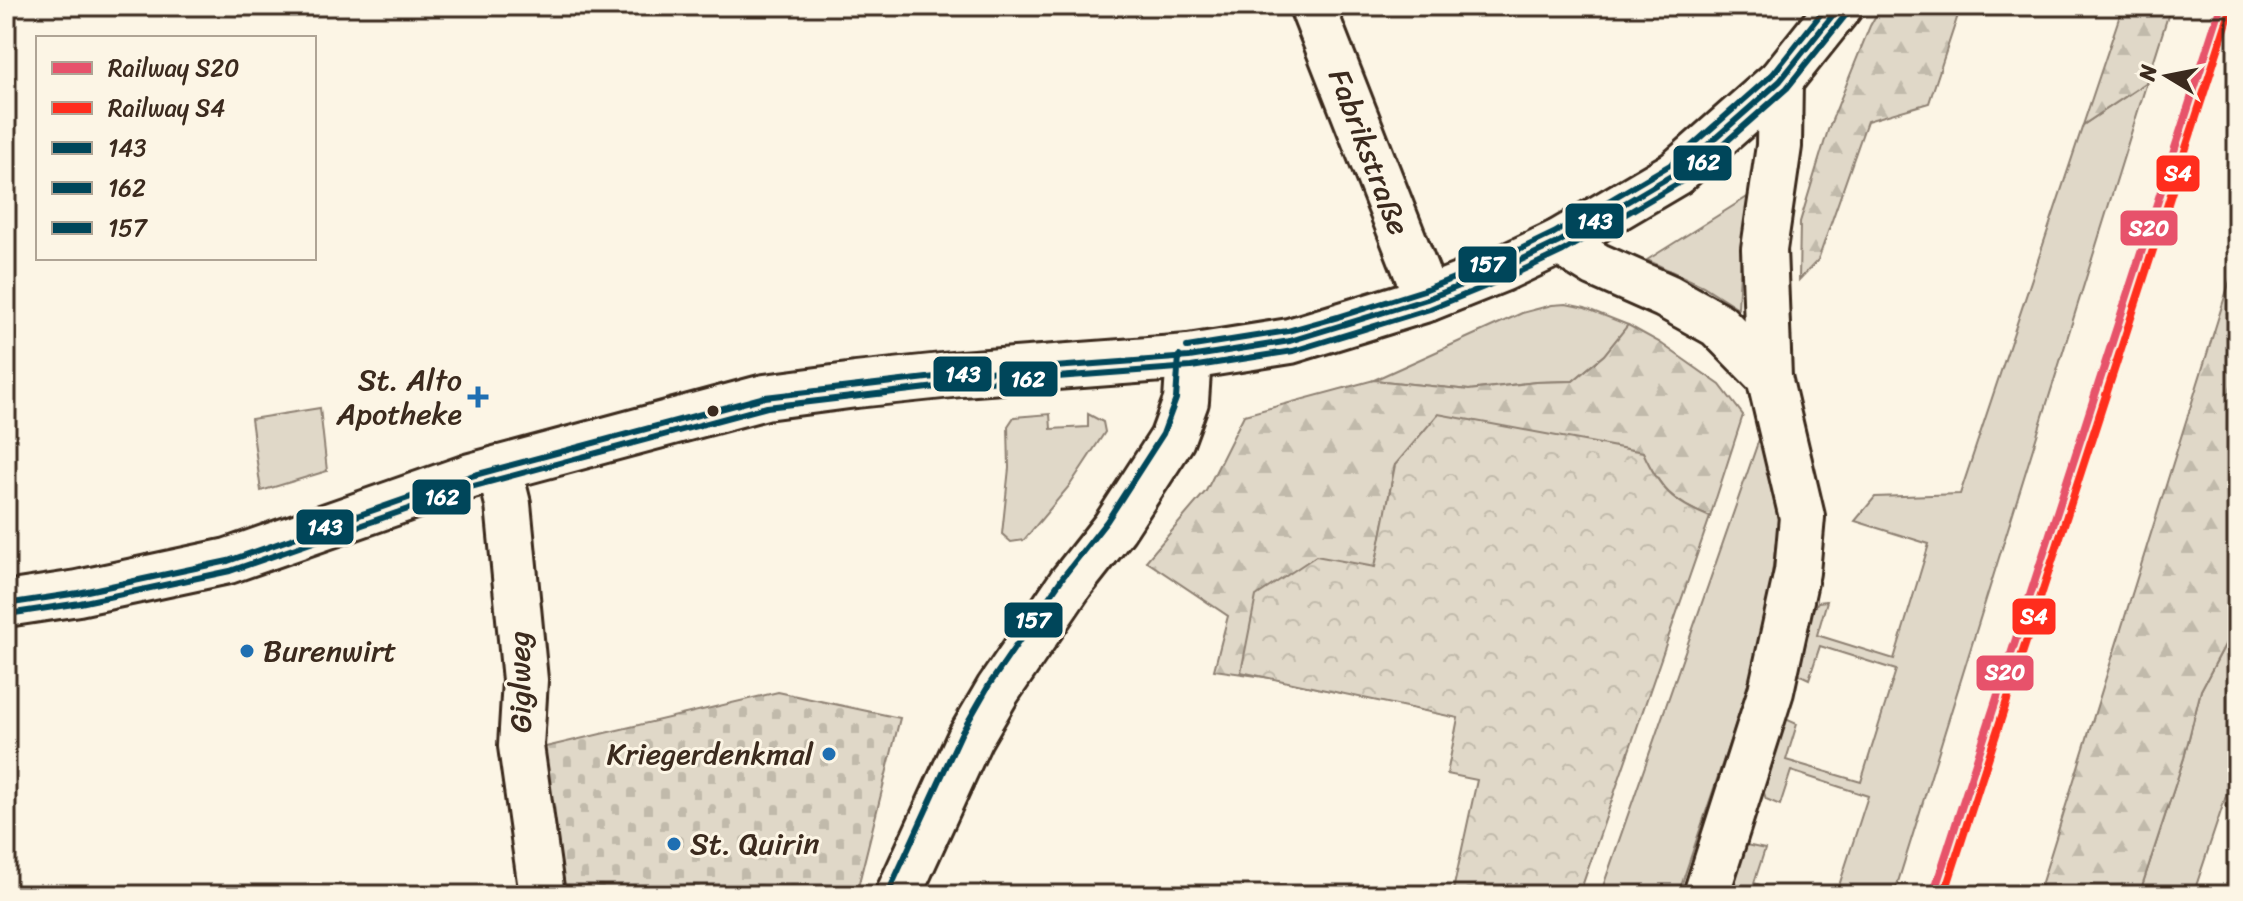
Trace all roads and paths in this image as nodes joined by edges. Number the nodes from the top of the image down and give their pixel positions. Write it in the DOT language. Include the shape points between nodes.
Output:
graph roads {
  1 [pos="1312,6"];
  2 [pos="1840,6"];
  3 [pos="1780,81"];
  4 [pos="1559,242"];
  5 [pos="1427,299"];
  6 [pos="1189,357"];
  7 [pos="1769,377"];
  8 [pos="499,468"];
  9 [pos="6,604"];
  10 [pos="542,895"];
  11 [pos="898,895"];
  12 [pos="1706,895"];
  1 -- 5 [label="street, Fabrikstraße"];
  2 -- 3 [label="street"];
  3 -- 4 [label="street" via="1676,173"];
  3 -- 7 [label="street" via="1779,146 1764,249"];
  4 -- 5 [label="street"];
  4 -- 7 [label="street" via="1718,325"];
  5 -- 6 [label="street" via="1290,341"];
  6 -- 8 [label="street" via="765,397"];
  6 -- 11 [label="street" via="1186,401 1172,439 998,690 970,738"];
  7 -- 12 [label="street" via="1802,517 1797,572 1771,691"];
  8 -- 9 [label="street" via="228,561"];
  8 -- 10 [label="street, Giglweg" via="508,504 525,680 521,746"];
}
